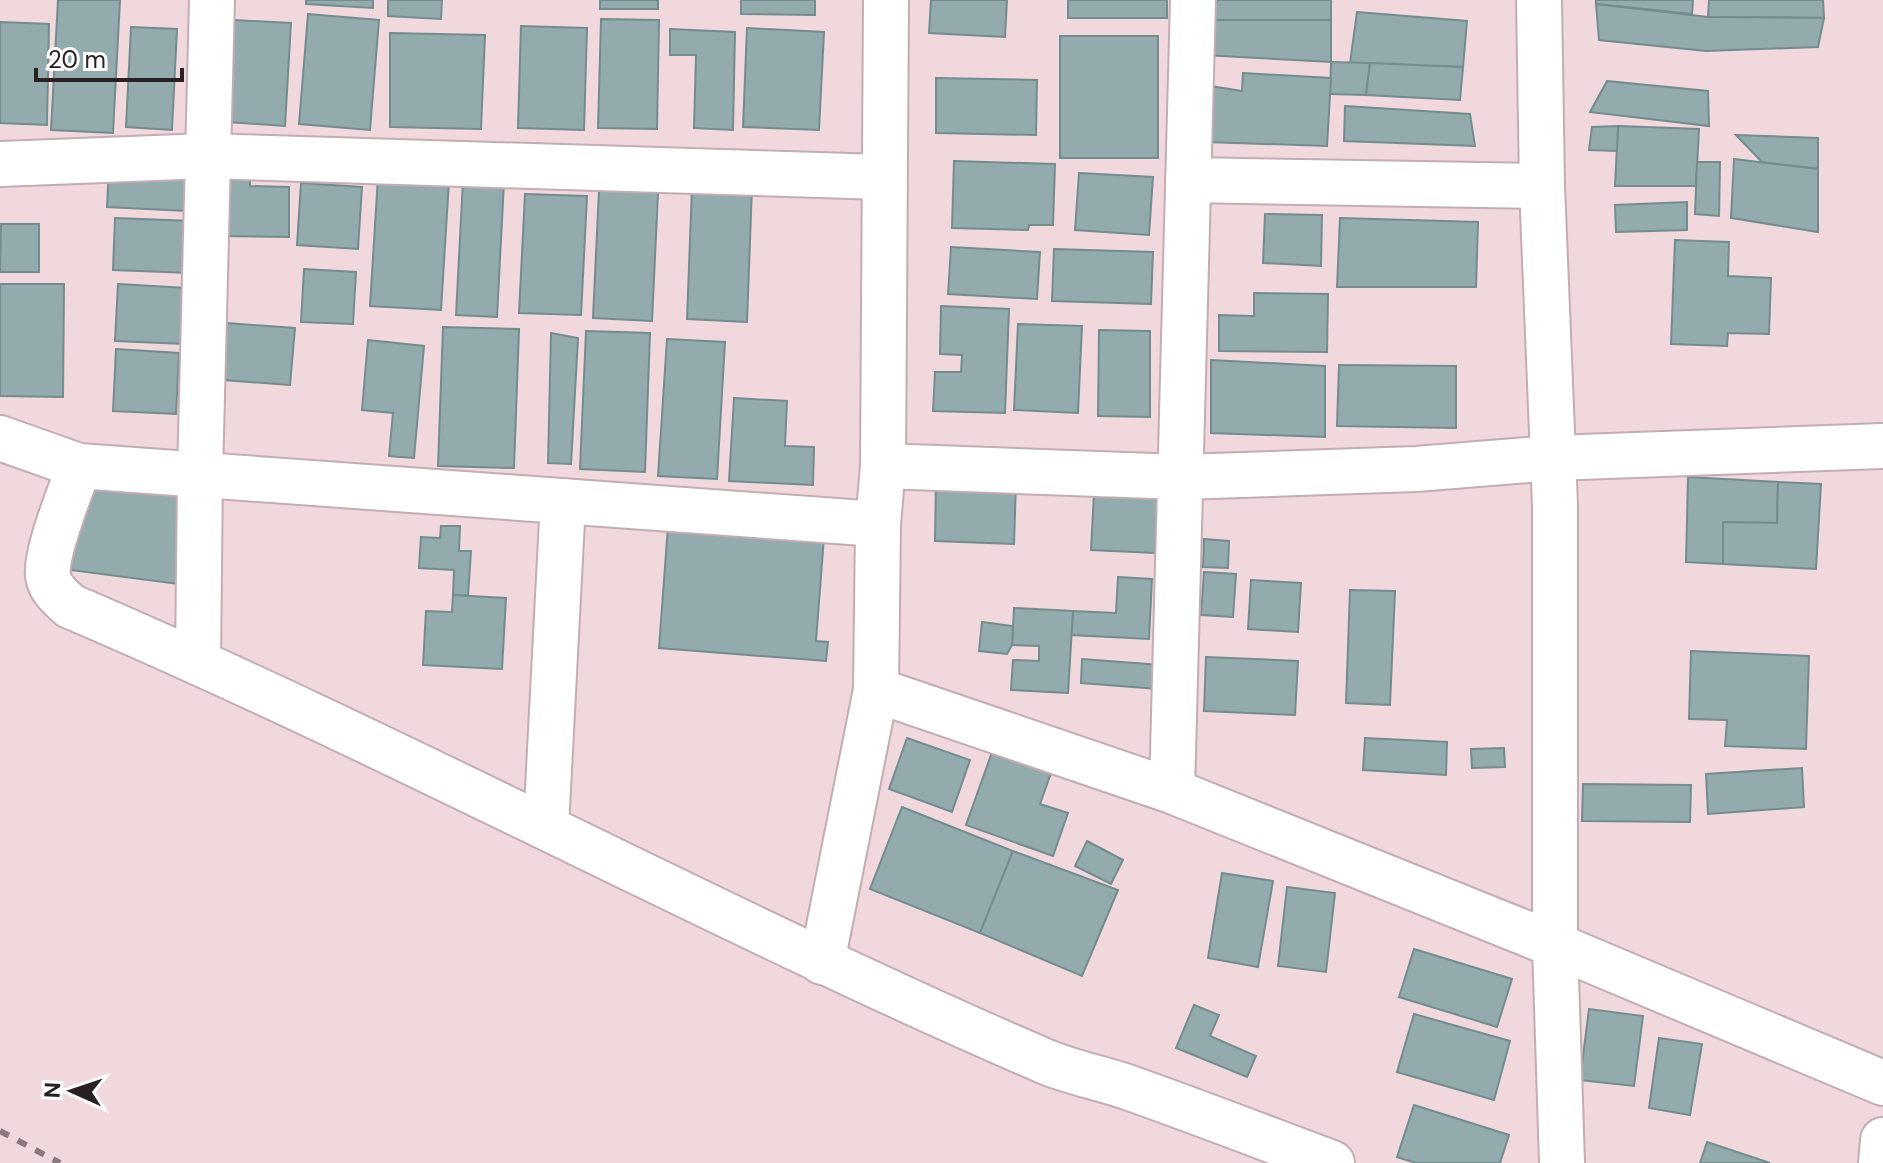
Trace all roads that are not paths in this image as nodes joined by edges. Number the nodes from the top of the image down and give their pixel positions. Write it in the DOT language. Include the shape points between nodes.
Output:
graph roads {
  1 [pos="212,0"];
  2 [pos="886,0"];
  3 [pos="1193,0"];
  4 [pos="1539,0"];
  5 [pos="207,156"];
  6 [pos="0,164"];
  7 [pos="883,177"];
  8 [pos="1188,180"];
  9 [pos="1542,186"];
  10 [pos="0,438"];
  11 [pos="1883,446"];
  12 [pos="1553,458"];
  13 [pos="79,466"];
  14 [pos="883,466"];
  15 [pos="200,474"];
  16 [pos="1181,477"];
  17 [pos="563,501"];
  18 [pos="878,524"];
  19 [pos="198,661"];
  20 [pos="876,690"];
  21 [pos="1172,791"];
  22 [pos="546,827"];
  23 [pos="1555,945"];
  24 [pos="822,962"];
  25 [pos="1883,1083"];
  26 [pos="1883,1140"];
  27 [pos="1332,1163"];
  28 [pos="1562,1163"];
  29 [pos="1881,1163"];
  1 -- 5 [label="street"];
  2 -- 7 [label="street"];
  3 -- 8 [label="street"];
  4 -- 9 [label="street"];
  5 -- 6 [label="street"];
  5 -- 7 [label="street"];
  5 -- 15 [label="street"];
  7 -- 14 [label="street"];
  8 -- 9 [label="street"];
  8 -- 16 [label="street"];
  9 -- 12 [label="street"];
  10 -- 13 [label="street"];
  11 -- 12 [label="street"];
  12 -- 16 [label="street"];
  12 -- 23 [label="street"];
  13 -- 15 [label="street"];
  13 -- 19 [label="street" via="49,560 48,578 56,593 70,606"];
  14 -- 16 [label="street"];
  14 -- 18 [label="street"];
  15 -- 17 [label="street"];
  15 -- 19 [label="street"];
  16 -- 21 [label="street"];
  17 -- 18 [label="street"];
  17 -- 22 [label="street"];
  18 -- 20 [label="street"];
  19 -- 22 [label="street"];
  20 -- 21 [label="street"];
  20 -- 24 [label="street"];
  21 -- 23 [label="street"];
  22 -- 24 [label="street"];
  23 -- 25 [label="street"];
  23 -- 28 [label="street"];
  24 -- 27 [label="street" via="1050,1063"];
  26 -- 29 [label="street"];
}
